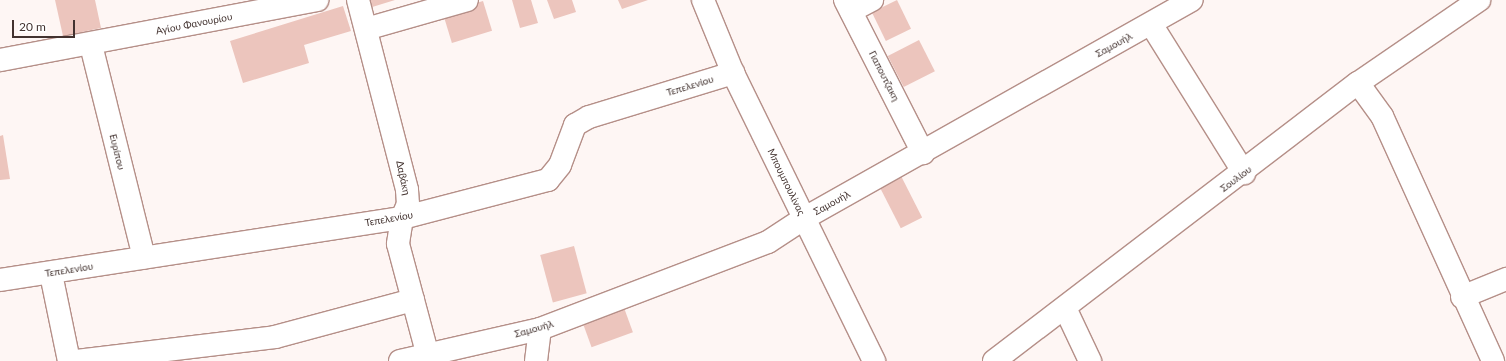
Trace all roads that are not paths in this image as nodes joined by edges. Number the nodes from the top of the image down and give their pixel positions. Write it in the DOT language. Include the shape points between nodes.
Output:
graph roads {
  1 [pos="317,0"];
  2 [pos="358,0"];
  3 [pos="467,0"];
  4 [pos="872,0"];
  5 [pos="1192,0"];
  6 [pos="1479,0"];
  7 [pos="706,1"];
  8 [pos="848,6"];
  9 [pos="1151,24"];
  10 [pos="366,29"];
  11 [pos="90,45"];
  12 [pos="0,60"];
  13 [pos="733,73"];
  14 [pos="1358,83"];
  15 [pos="923,153"];
  16 [pos="1244,173"];
  17 [pos="402,218"];
  18 [pos="803,219"];
  19 [pos="144,258"];
  20 [pos="51,274"];
  21 [pos="1506,279"];
  22 [pos="0,280"];
  23 [pos="1462,297"];
  24 [pos="413,300"];
  25 [pos="1065,308"];
  26 [pos="540,329"];
  27 [pos="428,356"];
  28 [pos="69,361"];
  29 [pos="75,361"];
  30 [pos="400,361"];
  31 [pos="536,361"];
  32 [pos="874,361"];
  33 [pos="994,361"];
  34 [pos="1090,361"];
  35 [pos="1492,361"];
  1 -- 11 [label="street, Αγίου Φανουρίου"];
  2 -- 10 [label="street, Δαβάκη"];
  3 -- 10 [label="street"];
  4 -- 8 [label="street"];
  5 -- 9 [label="street, Σαμουήλ"];
  6 -- 14 [label="street, Σουλίου"];
  7 -- 13 [label="street, Μπουμπουλίνας"];
  8 -- 15 [label="street, Γιαπουτζακη"];
  9 -- 15 [label="street, Σαμουήλ"];
  9 -- 16 [label="street"];
  10 -- 17 [label="street, Δαβάκη" via="407,190 408,204"];
  11 -- 12 [label="street, Αγίου Φανουρίου"];
  11 -- 19 [label="street, Ευρίπου"];
  13 -- 17 [label="street, Τεπελενίου" via="589,117 576,125 560,165 548,180"];
  13 -- 18 [label="street, Μπουμπουλίνας"];
  14 -- 16 [label="street, Σουλίου"];
  14 -- 23 [label="street" via="1382,116"];
  15 -- 18 [label="street, Σαμουήλ"];
  16 -- 25 [label="street, Σουλίου"];
  17 -- 19 [label="street, Τεπελενίου"];
  17 -- 24 [label="street, Δαβάκη" via="398,244"];
  18 -- 26 [label="street, Σαμουήλ" via="768,242"];
  18 -- 32 [label="street, Μπουμπουλίνας"];
  19 -- 20 [label="street, Τεπελενίου"];
  20 -- 22 [label="street, Τεπελενίου"];
  20 -- 28 [label="street"];
  21 -- 23 [label="street"];
  23 -- 35 [label="street"];
  24 -- 27 [label="street, Δαβάκη"];
  24 -- 29 [label="street" via="275,337"];
  25 -- 33 [label="street, Σουλίου"];
  25 -- 34 [label="street"];
  26 -- 27 [label="street, Σαμουήλ"];
  26 -- 31 [label="street"];
  27 -- 30 [label="street, Σαμουήλ"];
}
